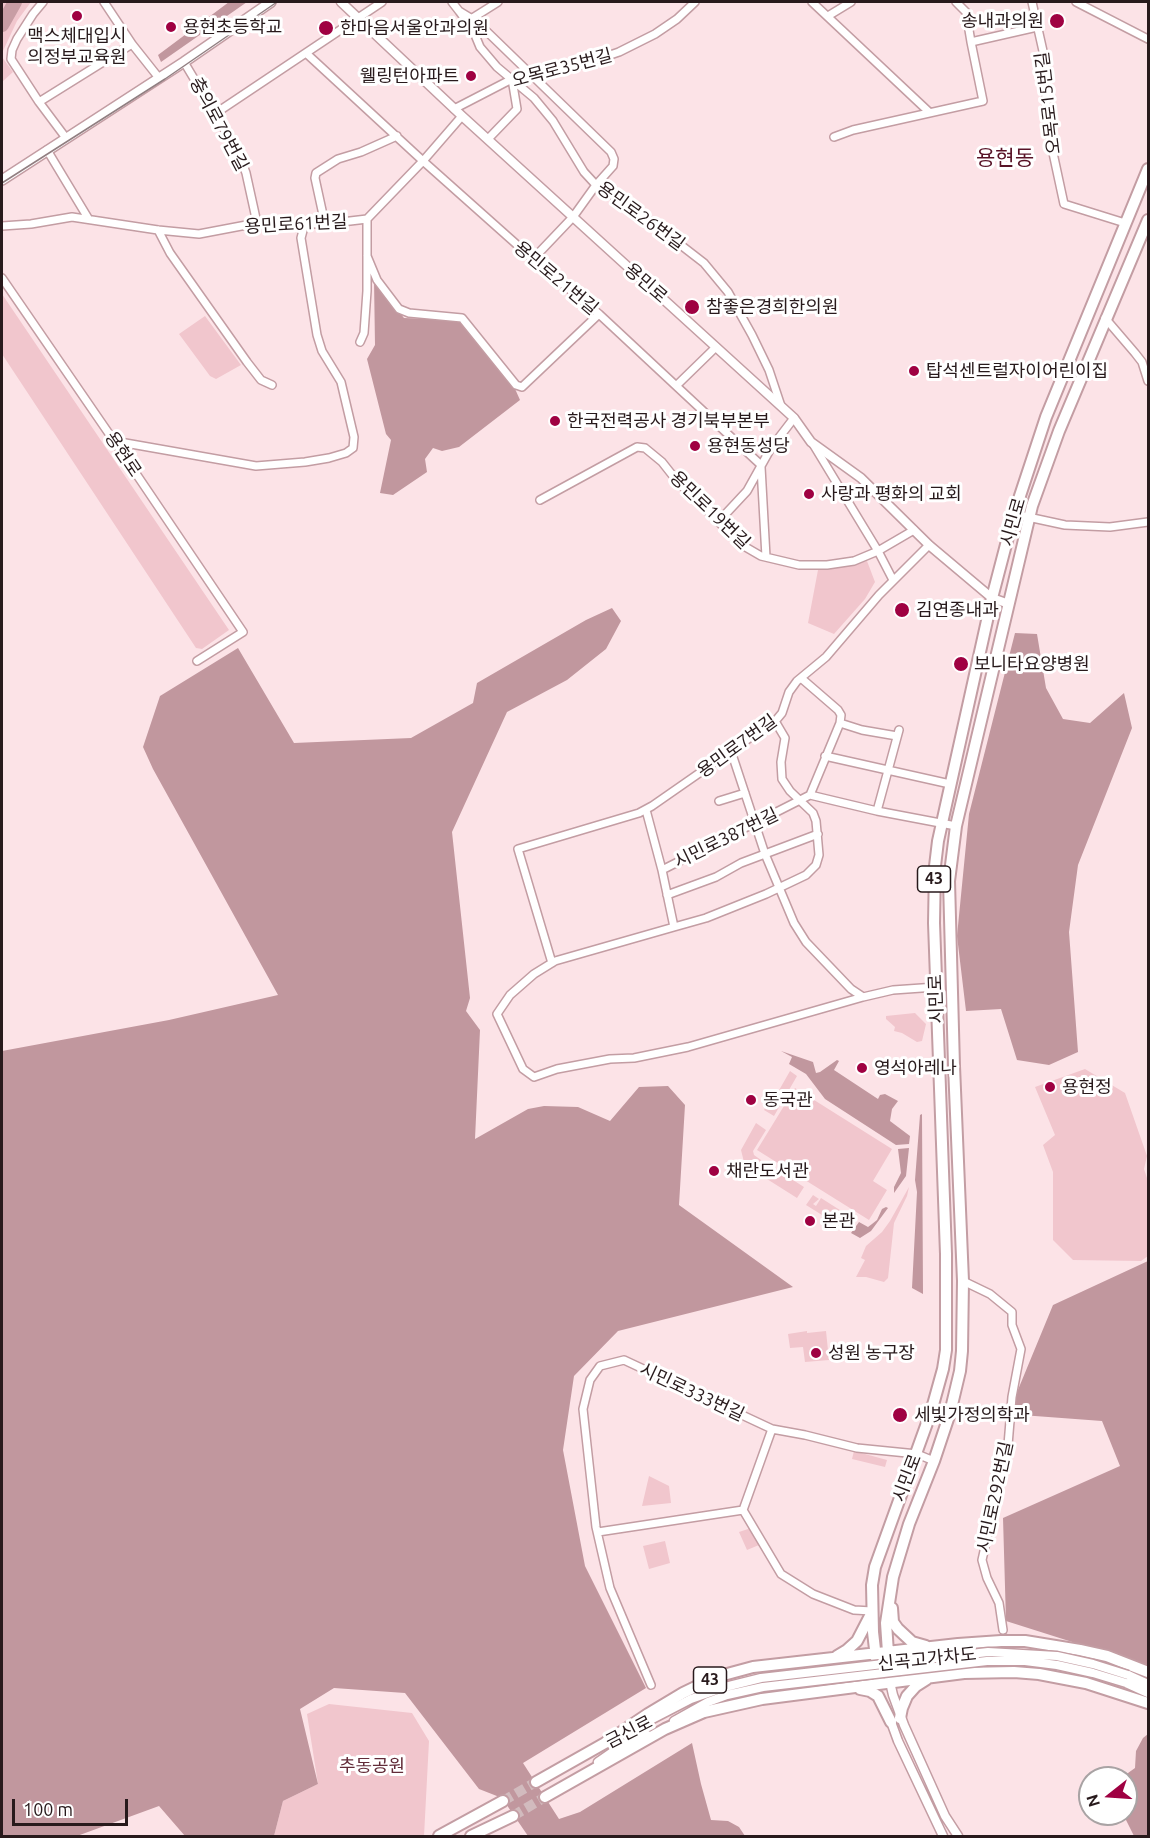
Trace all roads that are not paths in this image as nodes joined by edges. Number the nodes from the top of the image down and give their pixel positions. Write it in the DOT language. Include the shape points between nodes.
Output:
graph roads {
  1 [pos="43,2"];
  2 [pos="104,2"];
  3 [pos="271,2"];
  4 [pos="341,2"];
  5 [pos="382,2"];
  6 [pos="452,2"];
  7 [pos="498,2"];
  8 [pos="696,2"];
  9 [pos="812,2"];
  10 [pos="850,2"];
  11 [pos="956,2"];
  12 [pos="1032,2"];
  13 [pos="1076,2"];
  14 [pos="828,16"];
  15 [pos="358,18"];
  16 [pos="469,21"];
  17 [pos="1037,27"];
  18 [pos="1149,39"];
  19 [pos="971,42"];
  20 [pos="132,44"];
  21 [pos="307,54"];
  22 [pos="184,62"];
  23 [pos="531,75"];
  24 [pos="159,78"];
  25 [pos="512,79"];
  26 [pos="39,102"];
  27 [pos="454,109"];
  28 [pos="929,112"];
  29 [pos="216,113"];
  30 [pos="462,116"];
  31 [pos="397,136"];
  32 [pos="834,137"];
  33 [pos="66,138"];
  34 [pos="488,139"];
  35 [pos="47,150"];
  36 [pos="423,161"];
  37 [pos="1149,169"];
  38 [pos="2,180"];
  39 [pos="596,185"];
  40 [pos="573,217"];
  41 [pos="88,218"];
  42 [pos="367,219"];
  43 [pos="1149,220"];
  44 [pos="257,223"];
  45 [pos="305,223"];
  46 [pos="1125,223"];
  47 [pos="325,224"];
  48 [pos="2,226"];
  49 [pos="158,230"];
  50 [pos="1146,232"];
  51 [pos="367,256"];
  52 [pos="533,259"];
  53 [pos="2,278"];
  54 [pos="599,315"];
  55 [pos="1106,318"];
  56 [pos="360,342"];
  57 [pos="716,347"];
  58 [pos="1149,381"];
  59 [pos="272,385"];
  60 [pos="677,385"];
  61 [pos="781,406"];
  62 [pos="794,418"];
  63 [pos="114,441"];
  64 [pos="811,442"];
  65 [pos="761,465"];
  66 [pos="540,500"];
  67 [pos="1014,514"];
  68 [pos="1029,517"];
  69 [pos="719,521"];
  70 [pos="1149,522"];
  71 [pos="914,530"];
  72 [pos="929,545"];
  73 [pos="878,551"];
  74 [pos="766,557"];
  75 [pos="893,580"];
  76 [pos="992,598"];
  77 [pos="1009,604"];
  78 [pos="197,661"];
  79 [pos="801,678"];
  80 [pos="775,721"];
  81 [pos="840,723"];
  82 [pos="731,751"];
  83 [pos="825,756"];
  84 [pos="889,770"];
  85 [pos="950,784"];
  86 [pos="745,793"];
  87 [pos="810,795"];
  88 [pos="719,801"];
  89 [pos="799,801"];
  90 [pos="646,810"];
  91 [pos="878,811"];
  92 [pos="755,822"];
  93 [pos="941,824"];
  94 [pos="956,826"];
  95 [pos="818,834"];
  96 [pos="765,854"];
  97 [pos="662,870"];
  98 [pos="779,888"];
  99 [pos="667,895"];
  100 [pos="674,927"];
  101 [pos="552,963"];
  102 [pos="936,987"];
  103 [pos="862,997"];
  104 [pos="963,1281"];
  105 [pos="772,1429"];
  106 [pos="917,1454"];
  107 [pos="934,1461"];
  108 [pos="743,1510"];
  109 [pos="598,1532"];
  110 [pos="891,1586"];
  111 [pos="872,1611"];
  112 [pos="1003,1630"];
  113 [pos="935,1646"];
  114 [pos="887,1652"];
  115 [pos="875,1654"];
  116 [pos="829,1659"];
  117 [pos="1149,1672"];
  118 [pos="935,1676"];
  119 [pos="1127,1679"];
  120 [pos="891,1682"];
  121 [pos="879,1684"];
  122 [pos="1149,1684"];
  123 [pos="651,1685"];
  124 [pos="827,1690"];
  125 [pos="726,1691"];
  126 [pos="1149,1693"];
  127 [pos="1149,1704"];
  128 [pos="896,1720"];
  129 [pos="605,1743"];
  130 [pos="576,1778"];
  131 [pos="536,1782"];
  132 [pos="545,1797"];
  133 [pos="503,1801"];
  134 [pos="513,1815"];
  135 [pos="440,1836"];
  136 [pos="471,1836"];
  137 [pos="943,1836"];
  138 [pos="958,1836"];
  1 -- 26 [label="street" via="17,39 11,59"];
  2 -- 20 [label="street"];
  3 -- 22 [label="main road"];
  4 -- 15 [label="street, 용민로"];
  5 -- 15 [label="street"];
  6 -- 16 [label="street"];
  7 -- 16 [label="street"];
  8 -- 23 [label="street, 오목로35번길" via="677,20 619,52 575,67"];
  9 -- 14 [label="street"];
  10 -- 14 [label="street"];
  11 -- 19 [label="street" via="966,12"];
  12 -- 17 [label="street, 오목로15번길"];
  13 -- 18 [label="street"];
  14 -- 28 [label="street"];
  15 -- 21 [label="street"];
  15 -- 27 [label="street, 용민로"];
  16 -- 23 [label="street"];
  16 -- 25 [label="street, 용민로26번길" via="480,47"];
  17 -- 19 [label="street"];
  17 -- 46 [label="street, 오목로15번길" via="1045,60 1047,125 1064,204"];
  19 -- 28 [label="street" via="983,101"];
  20 -- 24 [label="street"];
  20 -- 26 [label="street"];
  21 -- 29 [label="street"];
  21 -- 31 [label="street, 용민로21번길"];
  22 -- 24 [label="main road"];
  22 -- 29 [label="street, 충의로79번길"];
  23 -- 25 [label="street, 오목로35번길"];
  23 -- 39 [label="street" via="611,152 613,166"];
  24 -- 33 [label="main road"];
  25 -- 27 [label="street, 오목로35번길"];
  25 -- 34 [label="street" via="517,109"];
  25 -- 39 [label="street, 용민로26번길" via="553,121"];
  26 -- 33 [label="street"];
  27 -- 30 [label="street, 용민로"];
  28 -- 32 [label="street"];
  29 -- 44 [label="street, 충의로79번길" via="239,154"];
  30 -- 34 [label="street, 용민로"];
  30 -- 36 [label="street, 용민로61번길"];
  31 -- 36 [label="street, 용민로21번길"];
  31 -- 47 [label="street" via="338,159 316,173"];
  33 -- 35 [label="main road"];
  34 -- 40 [label="street, 용민로"];
  35 -- 38 [label="main road"];
  35 -- 41 [label="street"];
  36 -- 42 [label="street, 용민로61번길"];
  36 -- 52 [label="street, 용민로21번길"];
  37 -- 46 [label="main road, 시민로 / 43"];
  39 -- 40 [label="street"];
  39 -- 61 [label="street, 용민로26번길" via="705,263 728,292 752,335"];
  40 -- 52 [label="street"];
  40 -- 57 [label="street, 용민로"];
  41 -- 48 [label="street, 용민로61번길"];
  41 -- 49 [label="street, 용민로61번길"];
  42 -- 47 [label="street, 용민로61번길"];
  42 -- 51 [label="street"];
  43 -- 50 [label="main road, 시민로 / 43"];
  44 -- 45 [label="street, 용민로61번길"];
  44 -- 49 [label="street, 용민로61번길" via="199,234"];
  45 -- 47 [label="street, 용민로61번길"];
  45 -- 63 [label="street" via="301,238 317,335 341,382 354,437 352,448 346,453 305,462 256,466"];
  46 -- 67 [label="main road, 시민로 / 43" via="1046,417"];
  49 -- 59 [label="street" via="247,362 261,380"];
  50 -- 55 [label="main road, 시민로 / 43"];
  51 -- 54 [label="street" via="377,280 399,309 462,318 516,385 522,387"];
  51 -- 56 [label="street" via="364,333"];
  52 -- 54 [label="street, 용민로21번길"];
  53 -- 63 [label="street, 용현로"];
  54 -- 60 [label="street, 용민로21번길"];
  55 -- 58 [label="street" via="1142,362"];
  55 -- 68 [label="main road, 시민로 / 43" via="1059,431"];
  57 -- 60 [label="street"];
  57 -- 61 [label="street, 용민로"];
  60 -- 65 [label="street, 용민로21번길"];
  61 -- 62 [label="street, 용민로"];
  62 -- 64 [label="street, 용민로"];
  62 -- 65 [label="street"];
  63 -- 78 [label="street, 용현로" via="243,632"];
  64 -- 71 [label="street, 용민로" via="861,478"];
  64 -- 73 [label="street"];
  65 -- 69 [label="street" via="747,491"];
  65 -- 74 [label="street"];
  66 -- 69 [label="street, 용민로19번길" via="636,447 645,448"];
  67 -- 68 [label="street"];
  67 -- 76 [label="main road, 시민로 / 43"];
  68 -- 70 [label="street" via="1065,525 1110,527"];
  68 -- 77 [label="main road, 시민로 / 43"];
  69 -- 74 [label="street, 용민로19번길" via="742,545"];
  71 -- 72 [label="street, 용민로"];
  71 -- 73 [label="street, 용민로19번길"];
  72 -- 75 [label="street, 용민로7번길"];
  72 -- 76 [label="street, 용민로"];
  73 -- 74 [label="street, 용민로19번길" via="854,561 827,565 799,565"];
  73 -- 75 [label="street"];
  75 -- 79 [label="street, 용민로7번길" via="831,651"];
  76 -- 77 [label="street, 용민로"];
  76 -- 85 [label="main road, 시민로 / 43"];
  77 -- 94 [label="main road, 시민로 / 43"];
  79 -- 80 [label="street, 용민로7번길"];
  79 -- 81 [label="street" via="838,710"];
  80 -- 82 [label="street, 용민로7번길"];
  80 -- 89 [label="street" via="785,738 782,778"];
  81 -- 83 [label="street"];
  81 -- 84 [label="street" via="862,730 898,733"];
  82 -- 86 [label="street"];
  82 -- 90 [label="street, 용민로7번길"];
  83 -- 84 [label="street"];
  83 -- 87 [label="street"];
  84 -- 85 [label="street"];
  84 -- 91 [label="street"];
  85 -- 93 [label="main road, 시민로 / 43"];
  86 -- 88 [label="street"];
  86 -- 92 [label="street"];
  87 -- 89 [label="street, 시민로387번길"];
  87 -- 91 [label="street"];
  89 -- 92 [label="street, 시민로387번길"];
  89 -- 95 [label="street" via="813,813"];
  90 -- 97 [label="street"];
  90 -- 101 [label="street, 용민로7번길" via="518,849"];
  91 -- 93 [label="street"];
  92 -- 96 [label="street"];
  92 -- 97 [label="street, 시민로387번길"];
  93 -- 94 [label="street"];
  93 -- 102 [label="main road, 시민로 / 43" via="934,896"];
  94 -- 104 [label="main road, 시민로 / 43" via="949,870 949,909"];
  95 -- 96 [label="street"];
  95 -- 98 [label="street" via="816,865 806,875"];
  96 -- 98 [label="street"];
  96 -- 99 [label="street"];
  97 -- 99 [label="street, 시민로387번길"];
  98 -- 100 [label="street"];
  98 -- 103 [label="street" via="800,934"];
  99 -- 100 [label="street, 시민로387번길"];
  100 -- 101 [label="street"];
  101 -- 103 [label="street" via="510,995 496,1014 523,1069 534,1077 568,1067 688,1047"];
  102 -- 103 [label="street"];
  102 -- 106 [label="main road, 시민로 / 43" via="947,1330 939,1388"];
  104 -- 107 [label="main road, 시민로 / 43" via="960,1371"];
  104 -- 112 [label="street, 시민로292번길" via="990,1294 1012,1312 1012,1325 1021,1349 1008,1445 981,1560 999,1603"];
  105 -- 106 [label="street, 시민로333번길" via="857,1448"];
  105 -- 108 [label="street"];
  105 -- 109 [label="street, 시민로333번길" via="624,1360 600,1366 590,1380 583,1409"];
  106 -- 107 [label="street, 시민로333번길"];
  106 -- 111 [label="main road, 시민로 / 43" via="878,1558"];
  107 -- 110 [label="main road, 시민로 / 43" via="909,1524"];
  108 -- 109 [label="street"];
  108 -- 111 [label="street" via="782,1574 813,1594 854,1610"];
  109 -- 123 [label="street, 시민로333번길" via="610,1588"];
  110 -- 113 [label="main road" via="897,1628 918,1644"];
  110 -- 114 [label="main road, 시민로 / 43"];
  111 -- 115 [label="main road, 시민로"];
  111 -- 116 [label="main road" via="857,1641"];
  113 -- 114 [label="main road"];
  113 -- 117 [label="main road" via="1001,1641 1048,1644 1107,1656"];
  114 -- 115 [label="main road"];
  114 -- 120 [label="main road, 시민로 / 43"];
  115 -- 116 [label="main road"];
  115 -- 121 [label="main road, 시민로"];
  116 -- 129 [label="main road, 43" via="753,1667 716,1677 664,1703"];
  118 -- 120 [label="main road"];
  118 -- 127 [label="main road" via="1039,1674 1086,1683"];
  118 -- 128 [label="main road" via="921,1682 909,1694"];
  119 -- 122 [label="street"];
  119 -- 125 [label="street, 신곡고가차도, bridge" via="1057,1665 987,1661"];
  119 -- 126 [label="street"];
  120 -- 121 [label="main road"];
  120 -- 128 [label="street, 시민로"];
  121 -- 124 [label="main road"];
  121 -- 128 [label="street, 시민로"];
  124 -- 128 [label="main road" via="870,1691"];
  124 -- 130 [label="main road" via="753,1700 704,1712"];
  125 -- 129 [label="street, 금신로" via="691,1700"];
  125 -- 130 [label="street, 금신로" via="655,1732 624,1744"];
  128 -- 137 [label="street, 시민로" via="898,1741"];
  128 -- 138 [label="street, 시민로"];
  129 -- 131 [label="main road, 금신로 / 43"];
  130 -- 132 [label="main road, 금신로"];
  133 -- 135 [label="main road"];
  134 -- 136 [label="main road"];
}
